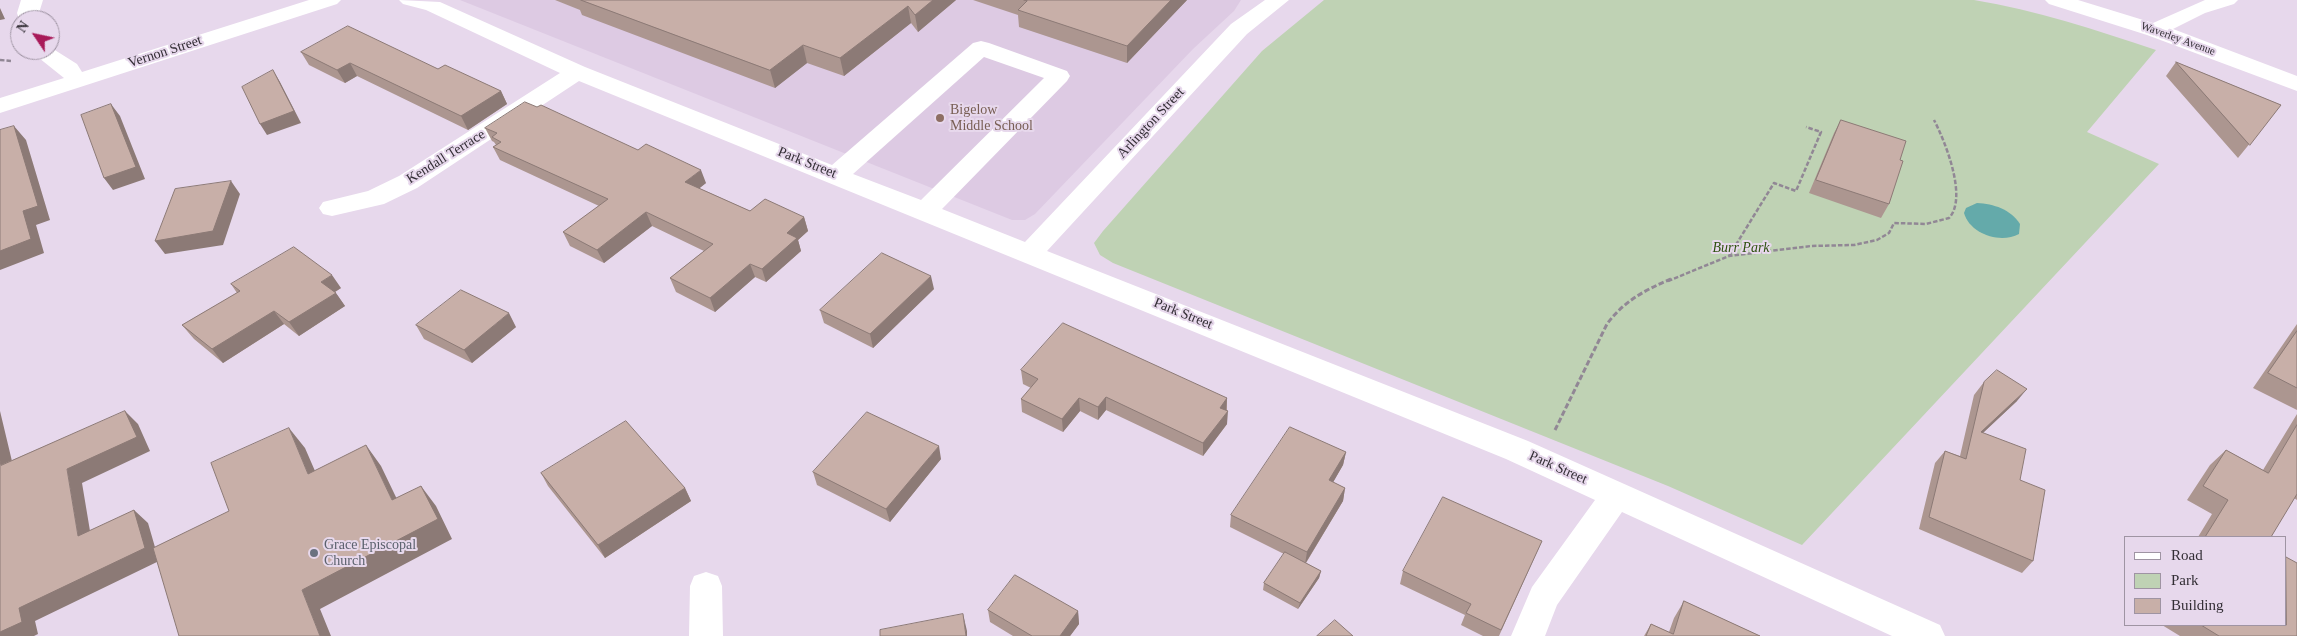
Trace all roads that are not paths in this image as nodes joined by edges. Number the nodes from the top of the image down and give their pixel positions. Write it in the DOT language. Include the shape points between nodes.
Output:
graph roads {
  1 [pos="330,0"];
  2 [pos="1278,0"];
  3 [pos="2056,0"];
  4 [pos="2228,0"];
  5 [pos="427,2"];
  6 [pos="2156,30"];
  7 [pos="55,60"];
  8 [pos="577,72"];
  9 [pos="77,81"];
  10 [pos="2297,84"];
  11 [pos="0,106"];
  12 [pos="836,175"];
  13 [pos="332,208"];
  14 [pos="925,210"];
  15 [pos="1030,253"];
  16 [pos="1617,494"];
  17 [pos="706,586"];
  18 [pos="706,636"];
  19 [pos="1528,636"];
  20 [pos="1928,636"];
  1 -- 9 [label="street, Vernon Street"];
  2 -- 15 [label="street, Arlington Street" via="1239,30"];
  3 -- 6 [label="street, Waverley Avenue"];
  4 -- 6 [label="street" via="2198,9"];
  5 -- 8 [label="street, Park Street"];
  6 -- 10 [label="street, Waverley Avenue"];
  7 -- 9 [label="street" via="69,69"];
  8 -- 12 [label="street, Park Street"];
  8 -- 13 [label="street, Kendall Terrace" via="408,182 375,198"];
  9 -- 11 [label="street, Vernon Street"];
  12 -- 14 [label="street, Park Street"];
  12 -- 14 [label="street" via="981,48 1059,76"];
  14 -- 15 [label="street, Park Street"];
  15 -- 16 [label="street, Park Street" via="1392,398"];
  16 -- 19 [label="street" via="1544,597"];
  16 -- 20 [label="street, Park Street"];
  17 -- 18 [label="street"];
}
